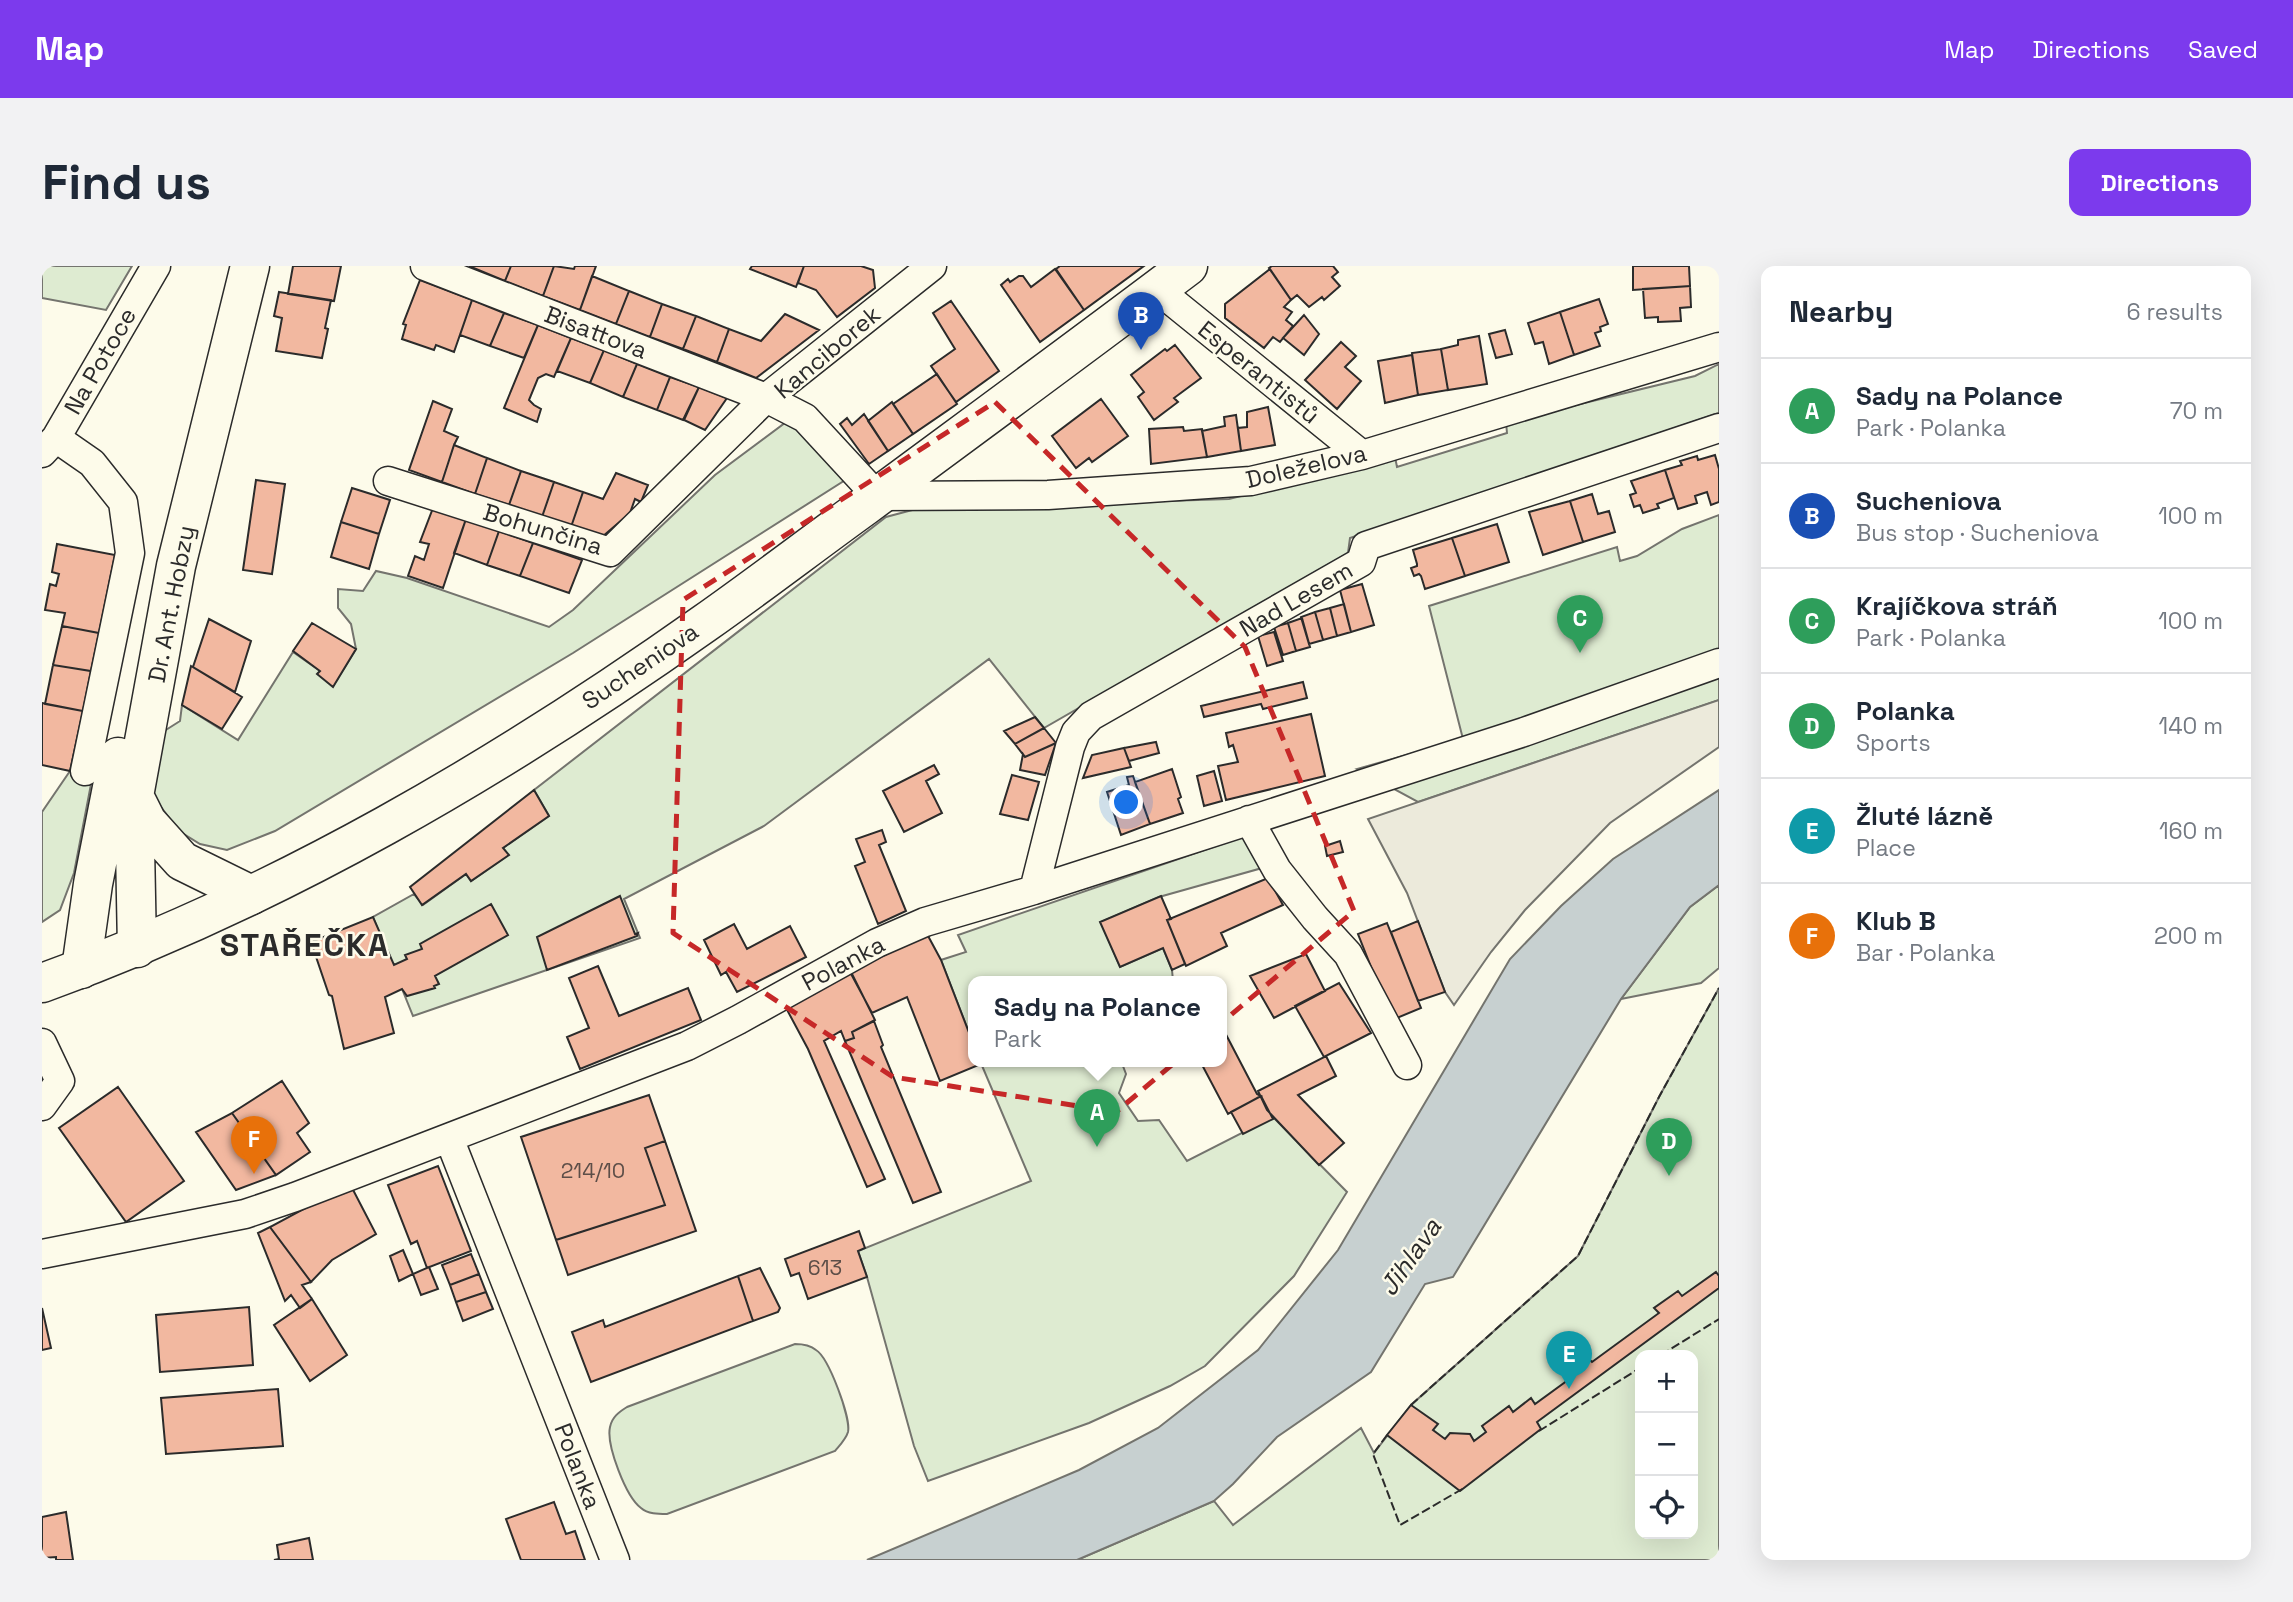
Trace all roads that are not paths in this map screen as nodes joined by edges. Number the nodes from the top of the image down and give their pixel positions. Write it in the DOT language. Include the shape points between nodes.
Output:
graph roads {
  1 [pos="156,266"];
  2 [pos="250,266"];
  3 [pos="425,266"];
  4 [pos="931,266"];
  5 [pos="1188,266"];
  6 [pos="1157,289"];
  7 [pos="1719,347"];
  8 [pos="791,379"];
  9 [pos="766,398"];
  10 [pos="1719,428"];
  11 [pos="49,446"];
  12 [pos="1362,455"];
  13 [pos="388,481"];
  14 [pos="877,496"];
  15 [pos="176,566"];
  16 [pos="1719,663"];
  17 [pos="85,771"];
  18 [pos="134,796"];
  19 [pos="1249,820"];
  20 [pos="1034,890"];
  21 [pos="251,895"];
  22 [pos="137,948"];
  23 [pos="81,969"];
  24 [pos="42,983"];
  25 [pos="42,1043"];
  26 [pos="1407,1065"];
  27 [pos="42,1106"];
  28 [pos="449,1138"];
  29 [pos="42,1254"];
  30 [pos="615,1560"];
  1 -- 11 [label="street, Na Potoce"];
  2 -- 15 [label="main road, Dr. Ant. Hobzy"];
  3 -- 9 [label="street, Bisattova"];
  4 -- 8 [label="street, Kanciborek"];
  5 -- 6 [label="main road, Sucheniova"];
  6 -- 12 [label="street, Esperantistů"];
  6 -- 14 [label="main road, Sucheniova"];
  7 -- 12 [label="street, Doleželova"];
  8 -- 9 [label="street, Kanciborek"];
  8 -- 14 [label="street"];
  9 -- 13 [label="street, Bohunčina" via="610,552"];
  9 -- 14 [label="street, Kanciborek" via="805,418"];
  10 -- 20 [label="street, Nad Lesem" via="1366,546 1361,562 1091,716 1070,747"];
  11 -- 17 [label="street, Dr. Ant. Hobzy" via="92,463 123,502 130,553"];
  12 -- 14 [label="street, Doleželova" via="1251,481 1048,495"];
  14 -- 21 [label="main road, Sucheniova" via="704,624 519,747 372,834"];
  15 -- 18 [label="main road, Dr. Ant. Hobzy"];
  15 -- 23 [label="main road" via="143,628"];
  16 -- 19 [label="street, Polanka"];
  18 -- 21 [label="main road" via="147,822 182,861"];
  18 -- 22 [label="main road, Dr. Ant. Hobzy"];
  19 -- 20 [label="street, Polanka"];
  19 -- 26 [label="street" via="1277,870 1348,954"];
  20 -- 28 [label="street, Polanka" via="925,922 877,943 687,1046"];
  21 -- 22 [label="main road, Sucheniova"];
  22 -- 23 [label="main road, Sucheniova"];
  23 -- 24 [label="main road, Sucheniova"];
  25 -- 27 [label="street" via="60,1081"];
  28 -- 29 [label="street, Polanka" via="245,1214"];
  28 -- 30 [label="street, Polanka"];
}
